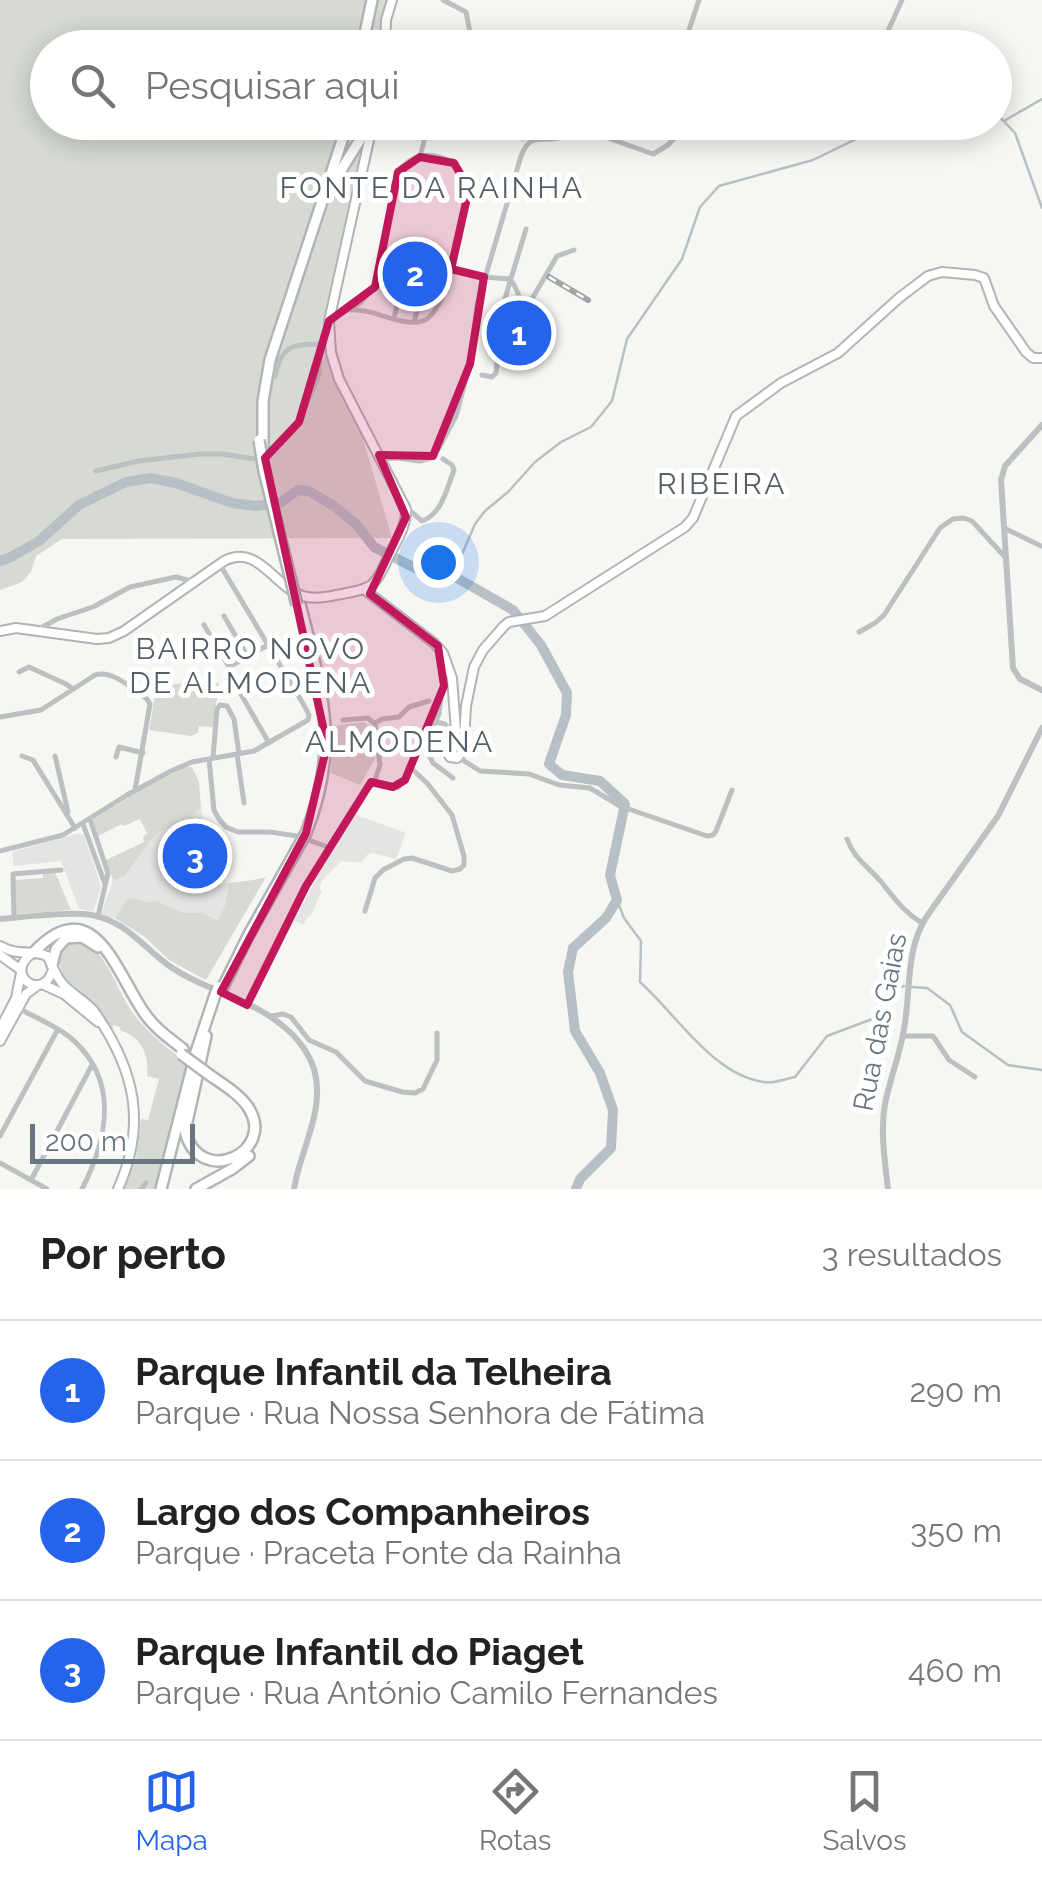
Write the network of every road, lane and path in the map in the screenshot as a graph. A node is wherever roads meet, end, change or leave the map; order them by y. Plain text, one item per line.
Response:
1 (374, 0) edge
2 (392, 0) edge
3 (466, 0) edge
4 (699, 0) edge
5 (902, 0) edge
6 (446, 1) edge
7 (462, 8) junction
8 (368, 30) edge
9 (386, 30) edge
10 (470, 30) edge
11 (690, 30) edge
12 (888, 30) edge
13 (340, 140) edge
14 (340, 140) edge
15 (361, 140) edge
16 (368, 140) edge
17 (425, 140) edge
18 (534, 140) edge
19 (612, 140) edge
20 (673, 140) edge
21 (420, 157) junction
22 (526, 229) dead end
23 (411, 243) dead end
24 (574, 250) dead end
25 (430, 260) dead end
26 (303, 262) junction
27 (451, 269) junction
28 (484, 277) junction
29 (510, 279) junction
30 (421, 296) dead end
31 (419, 304) dead end
32 (350, 310) junction
33 (524, 314) junction
34 (394, 318) junction
35 (329, 321) junction
36 (414, 322) junction
37 (536, 328) dead end
38 (325, 343) junction
39 (1041, 359) edge
40 (482, 375) dead end
41 (275, 376) dead end
42 (1042, 425) edge
43 (261, 440) junction
44 (381, 459) junction
45 (442, 459) dead end
46 (96, 470) dead end
47 (405, 506) junction
48 (1004, 528) junction
49 (1041, 546) edge
50 (1005, 558) junction
51 (219, 564) junction
52 (192, 582) junction
53 (365, 590) junction
54 (299, 605) junction
55 (224, 616) dead end
56 (204, 625) dead end
57 (0, 631) edge
58 (37, 631) junction
59 (858, 632) dead end
60 (268, 645) junction
61 (438, 646) junction
62 (248, 656) junction
63 (229, 667) junction
64 (19, 672) dead end
65 (73, 690) junction
66 (1042, 690) edge
67 (441, 694) junction
68 (428, 701) dead end
69 (0, 717) edge
70 (344, 720) dead end
71 (435, 722) junction
72 (374, 723) junction
73 (1042, 728) edge
74 (454, 738) junction
75 (269, 744) junction
76 (423, 744) junction
77 (143, 753) junction
78 (238, 754) junction
79 (22, 756) dead end
80 (55, 756) dead end
81 (116, 757) dead end
82 (458, 758) junction
83 (211, 759) junction
84 (194, 762) junction
85 (412, 768) junction
86 (210, 778) junction
87 (454, 778) dead end
88 (374, 783) junction
89 (135, 790) junction
90 (732, 790) dead end
91 (244, 802) dead end
92 (70, 818) junction
93 (90, 819) junction
94 (82, 824) junction
95 (75, 829) junction
96 (847, 839) dead end
97 (328, 847) junction
98 (0, 851) edge
99 (61, 870) dead end
100 (106, 887) junction
101 (365, 911) dead end
102 (98, 916) junction
103 (14, 918) junction
104 (0, 919) edge
105 (922, 923) junction
106 (0, 946) edge
107 (32, 954) junction
108 (0, 956) edge
109 (52, 967) junction
110 (21, 972) junction
111 (40, 985) junction
112 (218, 993) junction
113 (247, 1005) junction
114 (18, 1008) junction
115 (269, 1016) junction
116 (102, 1025) junction
117 (0, 1029) edge
118 (58, 1029) junction
119 (437, 1033) dead end
120 (206, 1036) junction
121 (903, 1036) junction
122 (0, 1041) edge
123 (182, 1052) junction
124 (92, 1065) junction
125 (212, 1073) junction
126 (974, 1076) dead end
127 (0, 1136) edge
128 (0, 1163) edge
129 (31, 1180) junction
130 (47, 1189) edge
131 (82, 1189) edge
132 (118, 1189) edge
133 (162, 1189) edge
134 (196, 1189) edge
135 (294, 1189) edge
136 (888, 1189) edge

1 - 8 highway
2 - 9 main road
3 - 7 street
4 - 11 street
5 - 12 street
6 - 7 street
7 - 10 street
13 - 26 highway
14 - 43 highway
15 - 26 highway
16 - 35 main road
17 - 21 street
18 - 28 street
19 - 20 street
21 - 27 street
21 - 32 street
22 - 29 street
23 - 34 street
24 - 33 street
25 - 30 street
26 - 43 highway
27 - 28 street
27 - 36 street
28 - 29 street
28 - 44 street
29 - 33 street
29 - 40 street
31 - 36 street
32 - 34 street
32 - 35 street
33 - 37 street
34 - 36 street
35 - 38 main road
38 - 41 street
38 - 44 main road
38 - 46 street
39 - 82 main road
42 - 48 street
43 - 54 highway, bridge
43 - 54 highway, bridge
44 - 47 main road
45 - 47 street
47 - 53 main road
48 - 49 street
48 - 50 street
50 - 59 street
50 - 66 street
51 - 52 main road
51 - 53 main road
51 - 60 street
52 - 58 street
52 - 58 main road
53 - 61 main road
54 - 112 highway
55 - 62 street
56 - 63 street
57 - 58 main road
60 - 62 street
60 - 75 street
61 - 67 street
61 - 74 main road
62 - 63 street
63 - 75 street
64 - 65 street
65 - 69 street
65 - 77 street
67 - 71 street
67 - 76 street
68 - 72 street
70 - 72 street
71 - 74 street
71 - 76 street
72 - 88 street
73 - 105 street
74 - 82 main road
75 - 78 street
76 - 85 street
76 - 87 street
77 - 81 street
77 - 89 street
78 - 83 street
78 - 83 street
78 - 91 street
79 - 92 street
80 - 92 street
82 - 90 street
83 - 84 street
83 - 86 street
84 - 86 street
84 - 89 street
85 - 88 street
85 - 101 street
86 - 97 street
88 - 97 street
89 - 93 street
92 - 95 street
93 - 94 street
93 - 100 street
94 - 95 street
94 - 100 street
95 - 98 street
96 - 105 street
97 - 113 street
99 - 103 street
100 - 102 street
102 - 103 street
102 - 113 street
103 - 104 street
105 - 121 street, Rua das Gaias
106 - 107 main road
107 - 109 main road
107 - 110 main road
107 - 123 highway
108 - 110 main road
109 - 111 main road
109 - 116 main road
109 - 123 highway
110 - 111 main road
110 - 117 main road
111 - 114 main road
111 - 116 main road
112 - 120 highway
112 - 133 highway
113 - 115 street
114 - 118 street
114 - 122 main road
115 - 119 street
115 - 135 street
116 - 132 main road
118 - 124 street
118 - 127 street
120 - 125 highway
120 - 133 highway
121 - 126 street
121 - 136 street, Rua das Gaias
123 - 125 highway, bridge
124 - 129 street
124 - 131 street
125 - 134 highway
128 - 129 street
129 - 130 street

